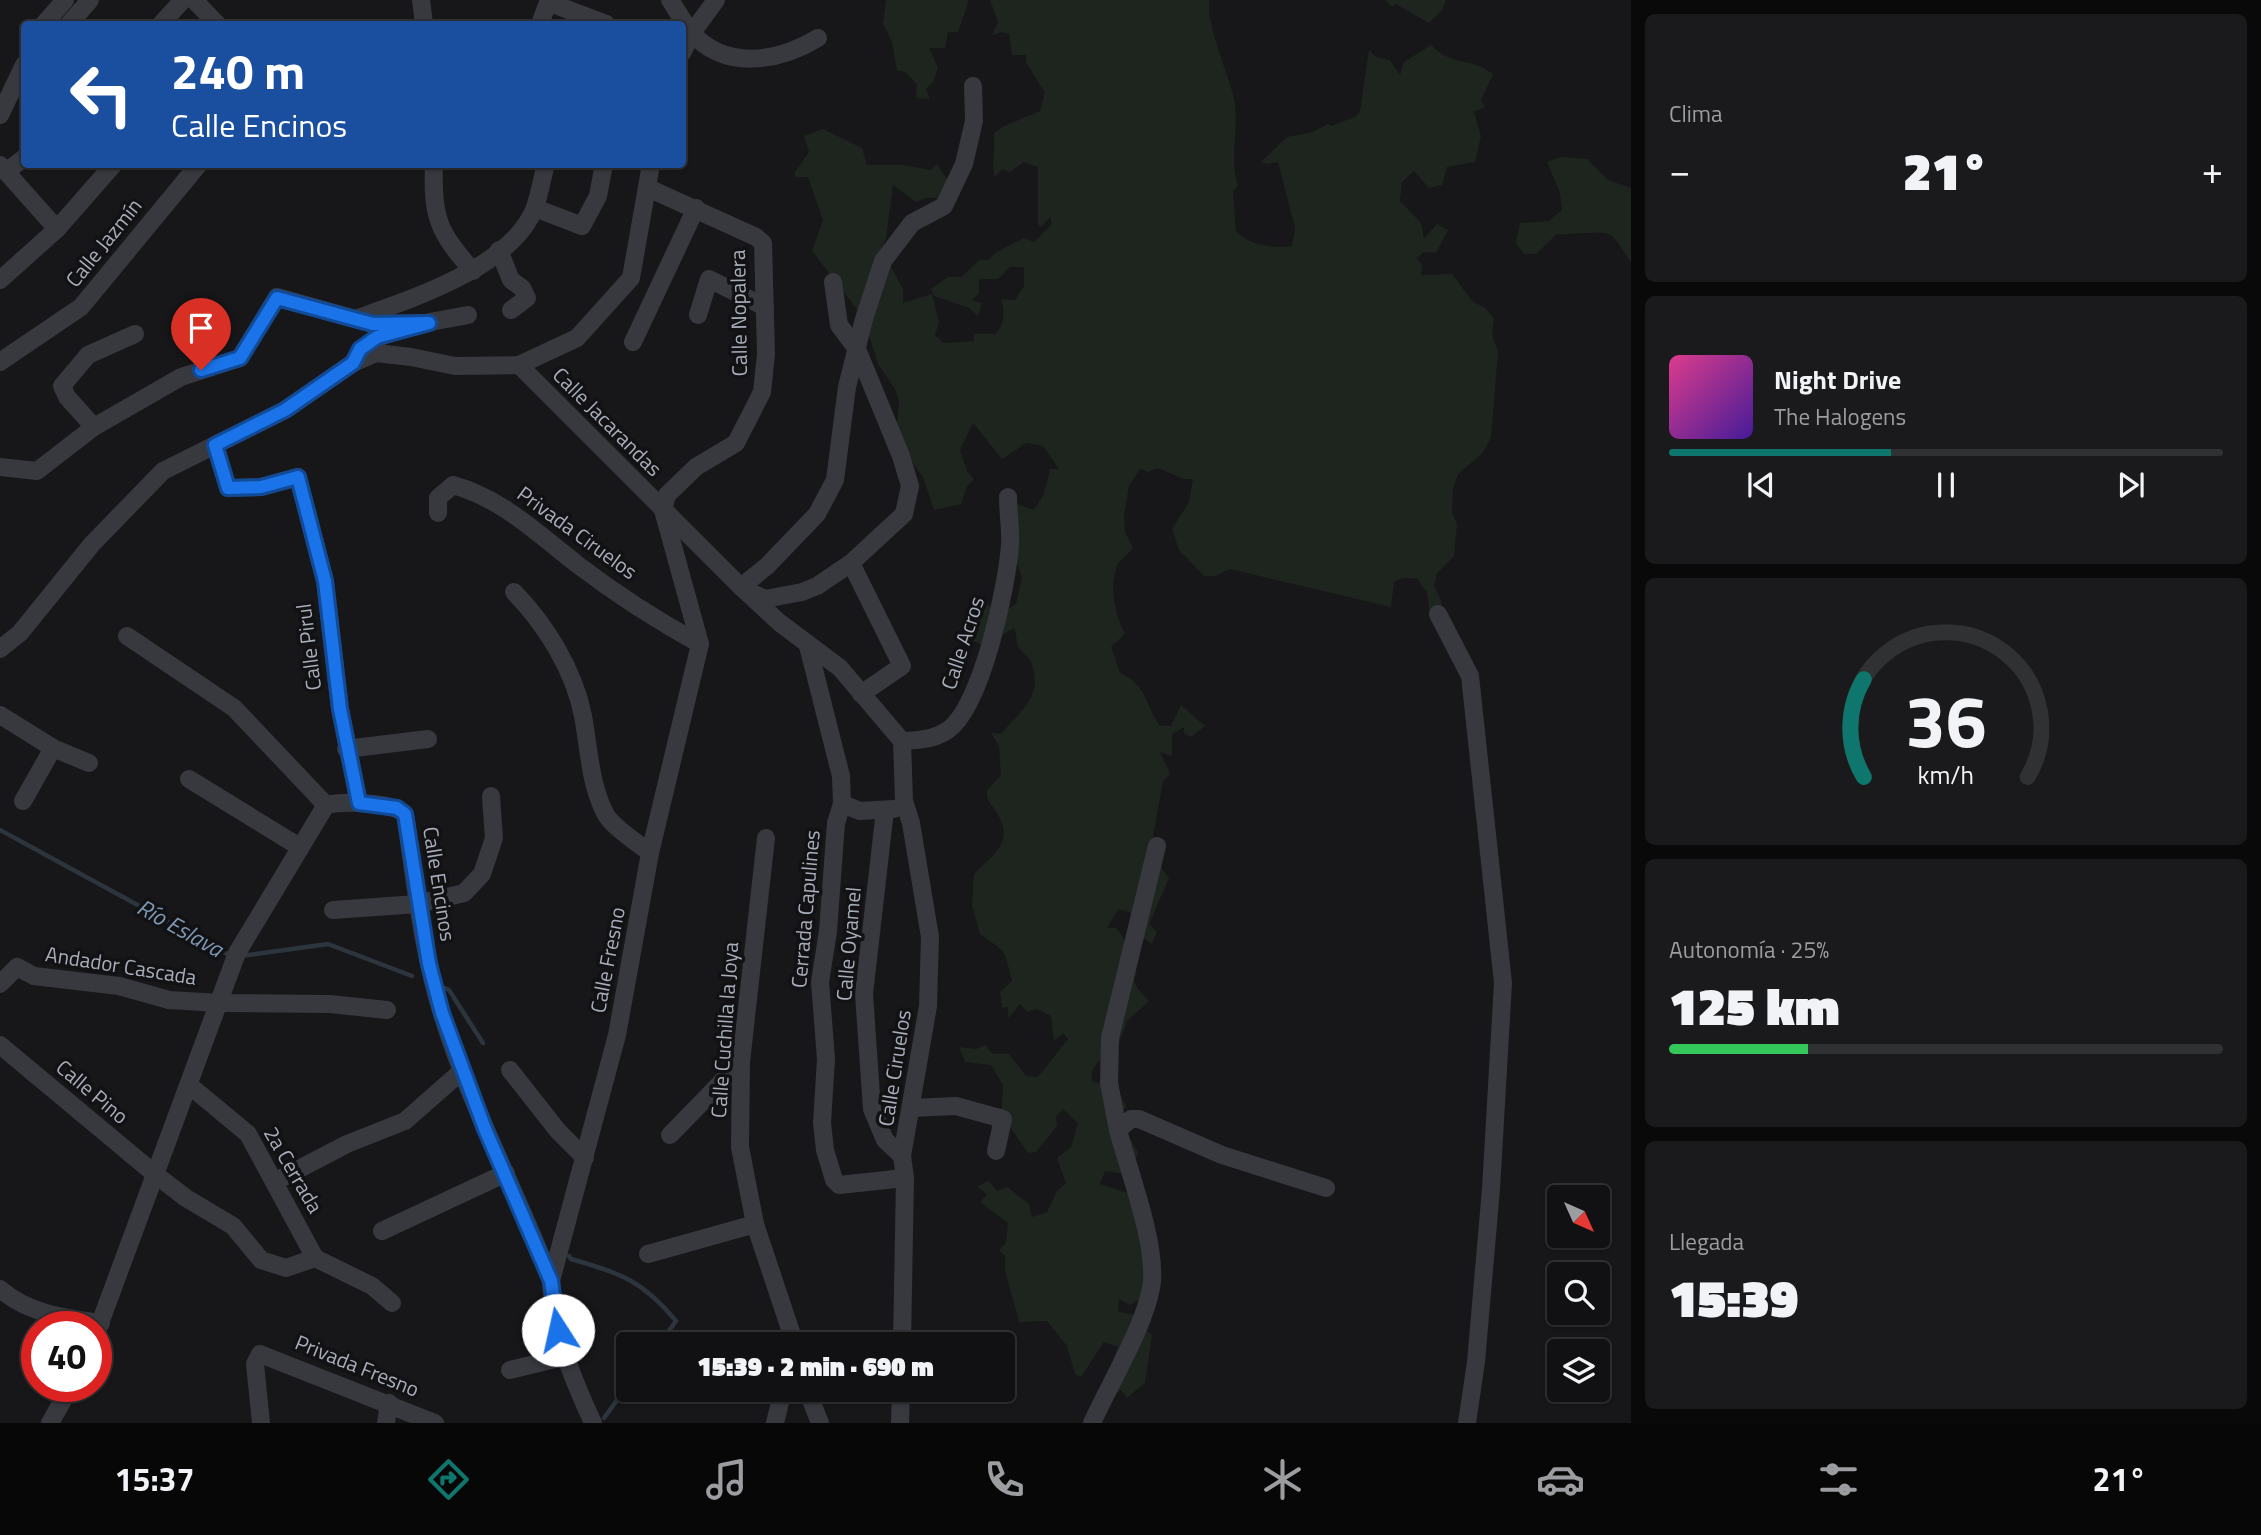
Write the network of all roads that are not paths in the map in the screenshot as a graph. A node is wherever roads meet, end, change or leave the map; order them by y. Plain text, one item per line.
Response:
1 (183, 0) edge
2 (194, 0) edge
3 (421, 0) edge
4 (670, 0) edge
5 (716, 0) edge
6 (73, 9) edge
7 (50, 21) edge
8 (164, 21) edge
9 (214, 21) edge
10 (424, 21) edge
11 (541, 21) edge
12 (598, 21) edge
13 (684, 21) edge
14 (686, 24) edge
15 (692, 33) junction
16 (818, 38) dead end
17 (686, 45) edge
18 (21, 71) edge
19 (974, 95) dead end
20 (0, 115) edge
21 (21, 160) edge
22 (110, 168) edge
23 (196, 168) edge
24 (434, 168) edge
25 (545, 168) edge
26 (603, 168) edge
27 (650, 168) edge
28 (3, 169) edge
29 (648, 188) junction
30 (535, 208) junction
31 (696, 208) junction
32 (57, 229) junction
33 (499, 250) junction
34 (473, 271) junction
35 (0, 280) edge
36 (833, 282) dead end
37 (623, 290) junction
38 (765, 307) junction
39 (511, 310) dead end
40 (648, 311) junction
41 (468, 315) dead end
42 (698, 315) dead end
43 (355, 318) junction
44 (429, 323) junction
45 (135, 334) dead end
46 (633, 342) dead end
47 (857, 349) junction
48 (0, 362) edge
49 (353, 363) junction
50 (519, 366) junction
51 (94, 426) junction
52 (215, 445) junction
53 (0, 467) edge
54 (1008, 497) dead end
55 (663, 510) junction
56 (438, 513) dead end
57 (852, 563) junction
58 (741, 587) junction
59 (514, 592) dead end
60 (1438, 614) dead end
61 (127, 636) dead end
62 (700, 644) junction
63 (808, 646) junction
64 (0, 649) edge
65 (861, 694) junction
66 (0, 715) edge
67 (428, 738) dead end
68 (902, 741) junction
69 (53, 748) junction
70 (346, 749) junction
71 (89, 763) dead end
72 (189, 779) dead end
73 (491, 796) dead end
74 (905, 801) junction
75 (23, 802) dead end
76 (359, 803) junction
77 (842, 804) junction
78 (326, 805) junction
79 (885, 810) junction
80 (766, 838) dead end
81 (298, 846) junction
82 (1157, 846) dead end
83 (650, 853) junction
84 (418, 904) junction
85 (333, 910) dead end
86 (0, 984) edge
87 (219, 1003) junction
88 (387, 1010) dead end
89 (0, 1045) edge
90 (741, 1062) junction
91 (463, 1070) junction
92 (509, 1070) dead end
93 (189, 1085) junction
94 (911, 1108) junction
95 (1118, 1130) junction
96 (670, 1135) dead end
97 (996, 1150) dead end
98 (902, 1156) junction
99 (585, 1158) junction
100 (506, 1173) junction
101 (156, 1175) junction
102 (905, 1178) junction
103 (275, 1181) junction
104 (1326, 1188) dead end
105 (755, 1224) junction
106 (382, 1231) dead end
107 (648, 1254) dead end
108 (315, 1258) junction
109 (551, 1281) junction
110 (0, 1289) edge
111 (392, 1303) dead end
112 (39, 1311) edge
113 (105, 1311) edge
114 (790, 1332) edge
115 (902, 1332) edge
116 (564, 1357) junction
117 (510, 1370) dead end
118 (62, 1402) edge
119 (780, 1402) edge
120 (812, 1402) edge
121 (901, 1402) edge
122 (389, 1403) junction
123 (50, 1423) edge
124 (261, 1423) edge
125 (386, 1423) edge
126 (435, 1423) edge
127 (593, 1423) edge
128 (775, 1423) edge
129 (820, 1423) edge
130 (900, 1423) edge
131 (1091, 1423) edge
132 (1467, 1423) edge

1 - 8 street
2 - 9 street
3 - 10 street
4 - 13 street
5 - 15 street
6 - 7 street
11 - 12 street
14 - 15 street
15 - 16 street
15 - 17 street
18 - 20 street
19 - 47 street
21 - 28 street
22 - 32 street
23 - 48 street, Calle Jazmín
24 - 34 street
25 - 30 street
26 - 30 street
27 - 29 street
28 - 32 street
29 - 31 street, Calle Nopalera
29 - 37 street
30 - 33 street
31 - 38 street, Calle Nopalera
31 - 40 street
32 - 35 street
33 - 34 street
33 - 39 street
34 - 43 street
36 - 47 street
37 - 40 street
37 - 50 street
38 - 42 street
38 - 55 street, Calle Nopalera
40 - 46 street
41 - 44 street
43 - 44 street
43 - 51 street
44 - 49 street
45 - 51 street
47 - 57 street
47 - 58 street
49 - 50 street
49 - 52 street
50 - 55 street, Calle Jacarandas
51 - 53 street
52 - 64 street
52 - 70 street, Calle Pirul
54 - 68 street, Calle Acros
55 - 58 street, Calle Jacarandas
55 - 62 street, Calle Jacarandas
56 - 62 street, Privada Ciruelos
57 - 58 street
57 - 65 street
58 - 63 street, Calle Jacarandas
59 - 83 street
60 - 132 street
61 - 78 street
62 - 83 street, Calle Fresno
63 - 65 street, Calle Jacarandas
63 - 77 street, Cerrada Capulines
65 - 68 street, Calle Jacarandas
66 - 69 street
67 - 70 street
68 - 74 street
69 - 71 street
69 - 75 street
70 - 76 street, Calle Pirul
72 - 81 street
73 - 84 street
74 - 79 street
74 - 94 street, Calle Ciruelos
76 - 78 street, Calle Encinos
76 - 84 street, Calle Encinos
77 - 79 street
77 - 102 street, Cerrada Capulines
78 - 81 street
79 - 98 street, Calle Oyamel
80 - 90 street, Calle Cuchilla la Joya
81 - 87 street
82 - 95 street
83 - 99 street, Calle Fresno
84 - 85 street
84 - 91 street, Calle Encinos
86 - 87 street, Andador Cascada
87 - 88 street, Andador Cascada
87 - 93 street
89 - 101 street, Calle Pino
90 - 96 street
90 - 105 street, Calle Cuchilla la Joya
91 - 100 street, Calle Encinos
91 - 103 street
92 - 99 street
93 - 101 street
93 - 103 street, 2a Cerrada
94 - 97 street
94 - 98 street, Calle Ciruelos
95 - 104 street
95 - 131 street
98 - 102 street, Calle Ciruelos
99 - 109 street, Calle Fresno
100 - 106 street
100 - 109 street, Calle Encinos
101 - 108 street, Calle Pino
101 - 113 street
102 - 115 street, Calle Ciruelos
103 - 108 street, 2a Cerrada
105 - 107 street
105 - 114 street, Calle Cuchilla la Joya
108 - 111 street
109 - 116 street, Calle Encinos
110 - 112 street
116 - 117 street
116 - 127 street, Calle Encinos
118 - 123 street
119 - 128 street
120 - 129 street
121 - 130 street
122 - 124 street, Privada Fresno
122 - 125 street
122 - 126 street, Privada Fresno

